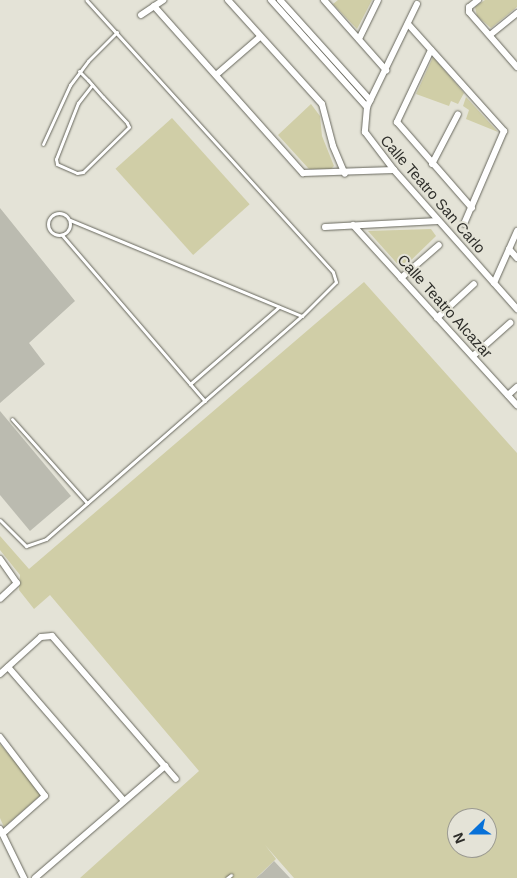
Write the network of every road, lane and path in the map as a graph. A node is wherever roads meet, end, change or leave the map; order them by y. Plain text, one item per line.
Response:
1 (86, 0) edge
2 (163, 0) edge
3 (228, 0) edge
4 (271, 0) edge
5 (280, 0) edge
6 (324, 0) edge
7 (378, 0) edge
8 (478, 0) edge
9 (417, 4) dead end
10 (154, 6) junction
11 (517, 13) edge
12 (141, 16) dead end
13 (408, 24) junction
14 (117, 32) junction
15 (490, 35) junction
16 (260, 37) junction
17 (359, 39) junction
18 (431, 50) junction
19 (517, 67) edge
20 (386, 70) junction
21 (79, 71) junction
22 (216, 75) junction
23 (92, 85) junction
24 (368, 104) junction
25 (458, 114) dead end
26 (43, 144) dead end
27 (432, 164) junction
28 (394, 170) junction
29 (345, 174) junction
30 (472, 208) junction
31 (70, 220) junction
32 (438, 221) junction
33 (464, 224) dead end
34 (354, 225) junction
35 (325, 227) dead end
36 (517, 231) edge
37 (62, 235) junction
38 (439, 245) dead end
39 (509, 249) junction
40 (517, 258) edge
41 (401, 278) junction
42 (494, 283) junction
43 (474, 284) dead end
44 (278, 307) junction
45 (517, 309) edge
46 (302, 316) junction
47 (437, 318) junction
48 (510, 323) dead end
49 (473, 356) junction
50 (190, 384) junction
51 (517, 387) edge
52 (508, 395) junction
53 (205, 401) junction
54 (517, 404) edge
55 (12, 419) dead end
56 (87, 503) junction
57 (0, 520) edge
58 (0, 559) edge
59 (0, 599) edge
60 (8, 667) junction
61 (0, 674) edge
62 (0, 736) edge
63 (165, 766) junction
64 (176, 779) dead end
65 (124, 801) junction
66 (1, 831) edge
67 (231, 875) dead end
68 (24, 878) edge
69 (35, 878) edge
70 (227, 878) edge

1 - 14 lane
2 - 10 street
3 - 16 street
4 - 24 street
5 - 24 street
6 - 17 street
7 - 17 street
8 - 15 street
9 - 13 street, Calle Teatro San Carlo
10 - 12 street
10 - 22 street
11 - 15 street
13 - 18 street
13 - 20 street, Calle Teatro San Carlo
14 - 21 lane
14 - 46 lane
15 - 19 street
16 - 22 street
16 - 29 street
17 - 20 street
18 - 27 street
18 - 30 street
20 - 24 street, Calle Teatro San Carlo
21 - 23 lane
21 - 26 lane
22 - 29 street
23 - 23 lane
24 - 28 street, Calle Teatro San Carlo
25 - 27 street
27 - 30 street
28 - 29 street
28 - 32 street, Calle Teatro San Carlo
30 - 33 street
31 - 37 lane
31 - 37 lane
31 - 44 lane
32 - 34 street
32 - 42 street, Calle Teatro San Carlo
34 - 35 street
34 - 41 street, Calle Teatro Alcazar
36 - 39 street
37 - 50 lane
38 - 41 street
39 - 40 street
39 - 42 street
41 - 47 street, Calle Teatro Alcazar
42 - 45 street, Calle Teatro San Carlo
43 - 47 street
44 - 46 lane
44 - 50 lane
46 - 53 lane
47 - 49 street, Calle Teatro Alcazar
48 - 49 street
49 - 52 street, Calle Teatro Alcazar
50 - 53 lane
51 - 52 street
52 - 54 street, Calle Teatro Alcazar
53 - 56 lane
55 - 56 lane
56 - 57 lane
58 - 59 street
60 - 61 street
60 - 63 street
60 - 65 street
62 - 66 street
63 - 64 street
63 - 65 street
65 - 69 street
66 - 68 street
67 - 70 lane

